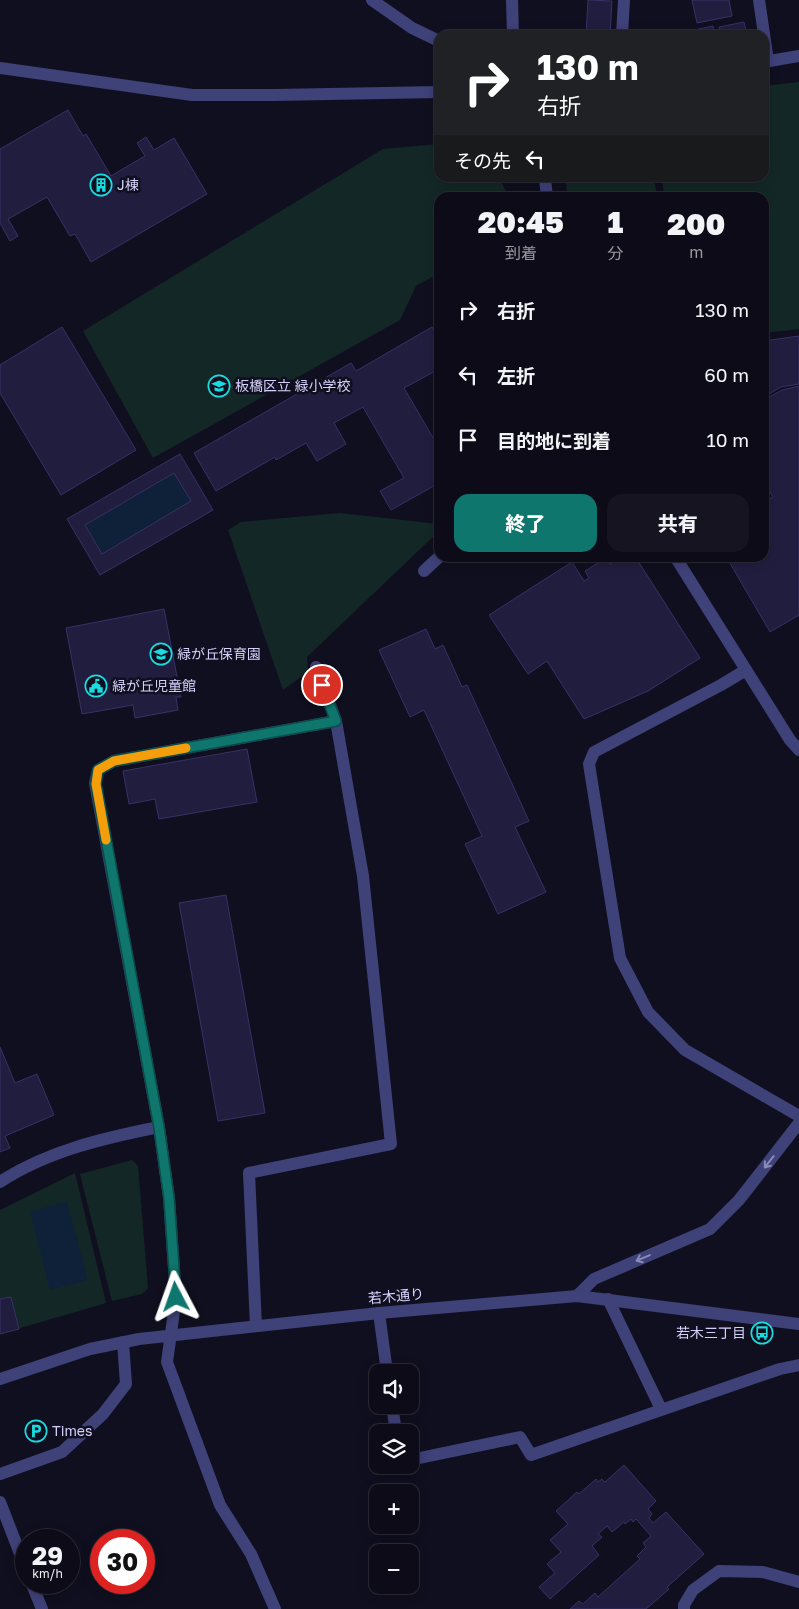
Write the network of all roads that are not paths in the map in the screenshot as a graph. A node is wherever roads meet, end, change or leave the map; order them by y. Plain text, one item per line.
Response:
1 (372, 0) edge
2 (512, 0) edge
3 (624, 0) edge
4 (759, 0) edge
5 (513, 30) edge
6 (622, 30) edge
7 (762, 30) edge
8 (434, 39) edge
9 (799, 56) edge
10 (769, 61) edge
11 (0, 68) edge
12 (434, 92) edge
13 (434, 562) edge
14 (678, 562) edge
15 (424, 571) dead end
16 (316, 667) dead end
17 (746, 670) junction
18 (336, 721) junction
19 (799, 750) edge
20 (799, 1116) edge
21 (799, 1123) edge
22 (159, 1127) junction
23 (0, 1182) edge
24 (577, 1296) junction
25 (608, 1299) junction
26 (379, 1313) junction
27 (799, 1324) edge
28 (256, 1326) junction
29 (170, 1335) junction
30 (123, 1342) junction
31 (387, 1364) edge
32 (799, 1365) edge
33 (0, 1379) edge
34 (661, 1409) junction
35 (419, 1458) edge
36 (0, 1474) edge
37 (0, 1502) edge
38 (15, 1541) edge
39 (799, 1582) edge
40 (36, 1594) edge
41 (42, 1609) edge
42 (276, 1609) edge
43 (684, 1609) edge

1 - 8 street
2 - 5 street
3 - 6 street
4 - 7 street
9 - 10 street
11 - 12 street
13 - 15 street
14 - 17 street
16 - 18 street
17 - 19 street
17 - 20 street
18 - 22 street
18 - 28 street
21 -> 24 street
22 - 23 street
22 - 29 street
24 - 25 street, 若木通り
24 - 26 street, 若木通り
25 - 27 street, 若木通り
25 - 34 street
26 - 28 street, 若木通り
26 - 31 street
28 - 29 street, 若木通り
29 - 30 street, 若木通り
29 - 42 street
30 - 33 street, 若木通り
30 - 36 street
32 - 34 street
34 - 35 street
37 - 38 street
39 - 43 street
40 - 41 street

